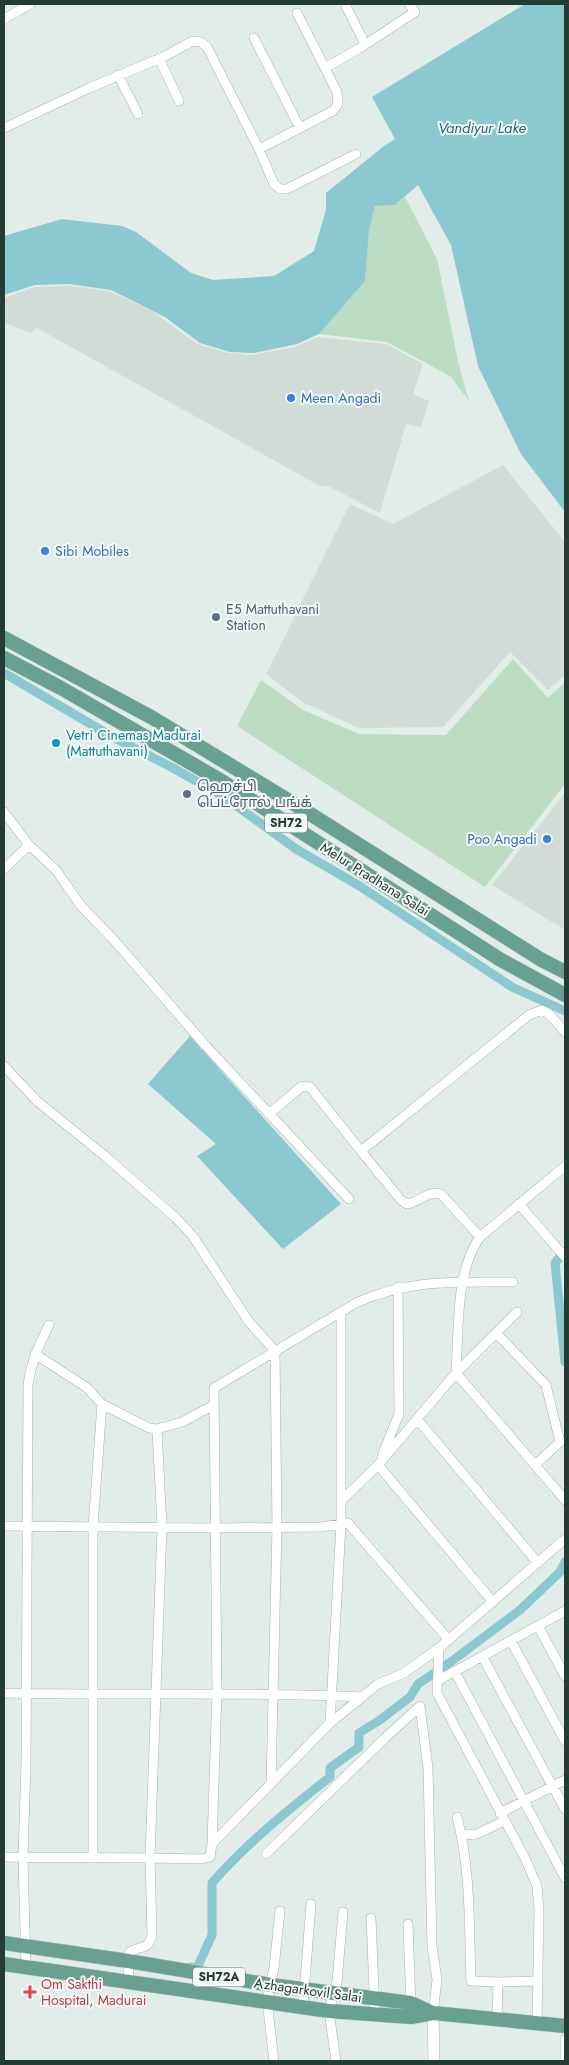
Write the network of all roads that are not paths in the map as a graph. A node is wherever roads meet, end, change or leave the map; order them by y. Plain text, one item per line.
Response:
1 (30, 4) edge
2 (346, 4) edge
3 (409, 4) edge
4 (297, 13) dead end
5 (4, 19) edge
6 (254, 38) dead end
7 (365, 44) junction
8 (159, 58) junction
9 (325, 68) junction
10 (118, 75) junction
11 (178, 101) dead end
12 (138, 114) dead end
13 (4, 128) edge
14 (300, 128) junction
15 (259, 149) junction
16 (356, 154) dead end
17 (4, 638) edge
18 (4, 658) edge
19 (4, 812) edge
20 (28, 844) junction
21 (4, 869) edge
22 (565, 972) edge
23 (565, 995) edge
24 (565, 1032) edge
25 (4, 1067) edge
26 (269, 1114) junction
27 (362, 1151) junction
28 (565, 1166) edge
29 (349, 1199) dead end
30 (519, 1204) junction
31 (480, 1237) junction
32 (565, 1257) edge
33 (462, 1282) junction
34 (513, 1282) dead end
35 (398, 1287) junction
36 (341, 1312) junction
37 (517, 1312) dead end
38 (49, 1324) dead end
39 (496, 1334) junction
40 (275, 1351) junction
41 (35, 1354) junction
42 (456, 1373) junction
43 (102, 1404) junction
44 (214, 1405) junction
45 (417, 1419) junction
46 (158, 1429) junction
47 (535, 1464) junction
48 (378, 1465) junction
49 (565, 1500) edge
50 (341, 1501) junction
51 (341, 1524) junction
52 (4, 1526) edge
53 (28, 1527) junction
54 (93, 1527) junction
55 (162, 1527) junction
56 (277, 1527) junction
57 (215, 1528) junction
58 (565, 1539) edge
59 (538, 1563) junction
60 (494, 1602) junction
61 (565, 1612) edge
62 (538, 1626) junction
63 (449, 1640) junction
64 (511, 1641) junction
65 (439, 1648) junction
66 (482, 1656) junction
67 (455, 1672) junction
68 (437, 1674) junction
69 (565, 1676) edge
70 (4, 1692) edge
71 (217, 1692) junction
72 (26, 1693) junction
73 (94, 1693) junction
74 (273, 1693) junction
75 (157, 1695) junction
76 (332, 1695) junction
77 (362, 1697) junction
78 (330, 1723) junction
79 (565, 1741) edge
80 (565, 1780) edge
81 (271, 1784) junction
82 (553, 1786) junction
83 (524, 1802) junction
84 (565, 1809) edge
85 (457, 1817) dead end
86 (502, 1817) junction
87 (462, 1835) junction
88 (212, 1844) junction
89 (266, 1854) dead end
90 (150, 1856) junction
91 (4, 1857) edge
92 (23, 1857) junction
93 (93, 1858) junction
94 (565, 1878) edge
95 (311, 1904) dead end
96 (280, 1912) dead end
97 (343, 1912) dead end
98 (371, 1918) dead end
99 (408, 1924) dead end
100 (4, 1943) edge
101 (25, 1943) junction
102 (128, 1958) junction
103 (4, 1964) edge
104 (26, 1966) junction
105 (4, 1968) edge
106 (220, 1977) junction
107 (129, 1981) junction
108 (536, 1981) junction
109 (498, 1982) junction
110 (270, 1985) junction
111 (304, 1989) junction
112 (216, 1994) junction
113 (334, 1994) junction
114 (374, 1999) junction
115 (267, 2001) junction
116 (303, 2006) junction
117 (329, 2010) junction
118 (411, 2010) junction
119 (375, 2014) junction
120 (433, 2014) junction
121 (497, 2020) junction
122 (537, 2023) junction
123 (565, 2026) edge
124 (565, 2040) edge
125 (274, 2061) edge
126 (336, 2061) edge
127 (434, 2061) edge
128 (565, 2061) edge

1 - 5 street
2 - 7 street
3 - 7 street
4 - 9 street
6 - 14 street
7 - 9 street
8 - 10 street
8 - 11 street
8 - 15 street
9 - 14 street
10 - 12 street
10 - 13 street
14 - 15 street
15 - 16 street
17 - 22 main road, Melur Pradhana Salai / SH72
18 - 23 main road, Melur Pradhana Salai / SH72
19 - 20 street
20 - 21 street
20 - 26 street
24 - 27 street
25 - 40 street
26 - 27 street
26 - 29 street
27 - 31 street
28 - 30 street
30 - 31 street
30 - 32 street
31 - 33 street
33 - 34 street
33 - 35 street
33 - 42 street
35 - 36 street
35 - 48 street
36 - 40 street
36 - 50 street
37 - 39 street
38 - 41 street
39 - 42 street
39 - 47 street
40 - 44 street
40 - 56 street
41 - 43 street
41 - 53 street
42 - 45 street
42 - 47 street
43 - 46 street
43 - 54 street
44 - 46 street
44 - 57 street
45 - 48 street
45 - 59 street
46 - 55 street
47 - 49 street
48 - 50 street
48 - 60 street
50 - 51 street
51 - 56 street
51 - 63 street
51 - 76 street
52 - 53 street
53 - 54 street
53 - 72 street
54 - 55 street
54 - 73 street
55 - 57 street
55 - 75 street
56 - 57 street
56 - 74 street
57 - 71 street
58 - 59 street
59 - 60 street
60 - 63 street
61 - 62 street
62 - 64 street
62 - 69 street
63 - 65 street
64 - 66 street
64 - 79 street
65 - 68 street
65 - 77 street
66 - 67 street
66 - 82 street
67 - 68 street
67 - 83 street
68 - 86 street
70 - 72 street
71 - 74 street
71 - 75 street
71 - 88 street
72 - 73 street
72 - 92 street
73 - 75 street
73 - 93 street
74 - 76 street
74 - 81 street
75 - 90 street
76 - 77 street
76 - 78 street
77 - 78 street
78 - 81 street
80 - 82 street
81 - 88 street
82 - 83 street
82 - 84 street
83 - 86 street
83 - 94 street
85 - 87 street
86 - 87 street
86 - 108 street
87 - 109 street
88 - 90 street
89 - 120 street
90 - 93 street
90 - 102 street
91 - 92 street
92 - 93 street
92 - 101 street
95 - 111 street
96 - 110 street
97 - 113 street
98 - 114 street
99 - 118 street
100 - 101 main road, Azhagarkovil Salai / SH72A
101 - 102 main road, Azhagarkovil Salai / SH72A
101 - 104 street
102 - 106 main road, Azhagarkovil Salai / SH72A
102 - 107 street
103 - 104 main road, Azhagarkovil Salai / SH72A
103 - 105 street
104 - 107 main road, Azhagarkovil Salai / SH72A
106 - 110 main road, Azhagarkovil Salai / SH72A
106 - 112 main road
107 - 112 main road, Azhagarkovil Salai / SH72A
108 - 109 street
108 - 122 street
109 - 121 street
110 - 111 main road, Azhagarkovil Salai / SH72A
110 - 115 street
111 - 113 main road, Azhagarkovil Salai / SH72A
111 - 116 street
112 - 115 main road, Azhagarkovil Salai / SH72A
113 - 114 main road, Azhagarkovil Salai / SH72A
113 - 117 street
114 - 118 main road, Azhagarkovil Salai / SH72A
114 - 119 street
115 - 116 main road, Azhagarkovil Salai / SH72A
115 - 125 street
116 - 117 main road, Azhagarkovil Salai / SH72A
117 - 119 main road, Azhagarkovil Salai / SH72A
117 - 126 street
118 - 119 main road, Azhagarkovil Salai / SH72A
118 - 120 main road, Azhagarkovil Salai / SH72A
120 - 121 main road, Azhagarkovil Salai / SH72A
120 - 127 street
121 - 122 main road, Azhagarkovil Salai / SH72A
122 - 123 main road, Azhagarkovil Salai / SH72A
124 - 128 street

